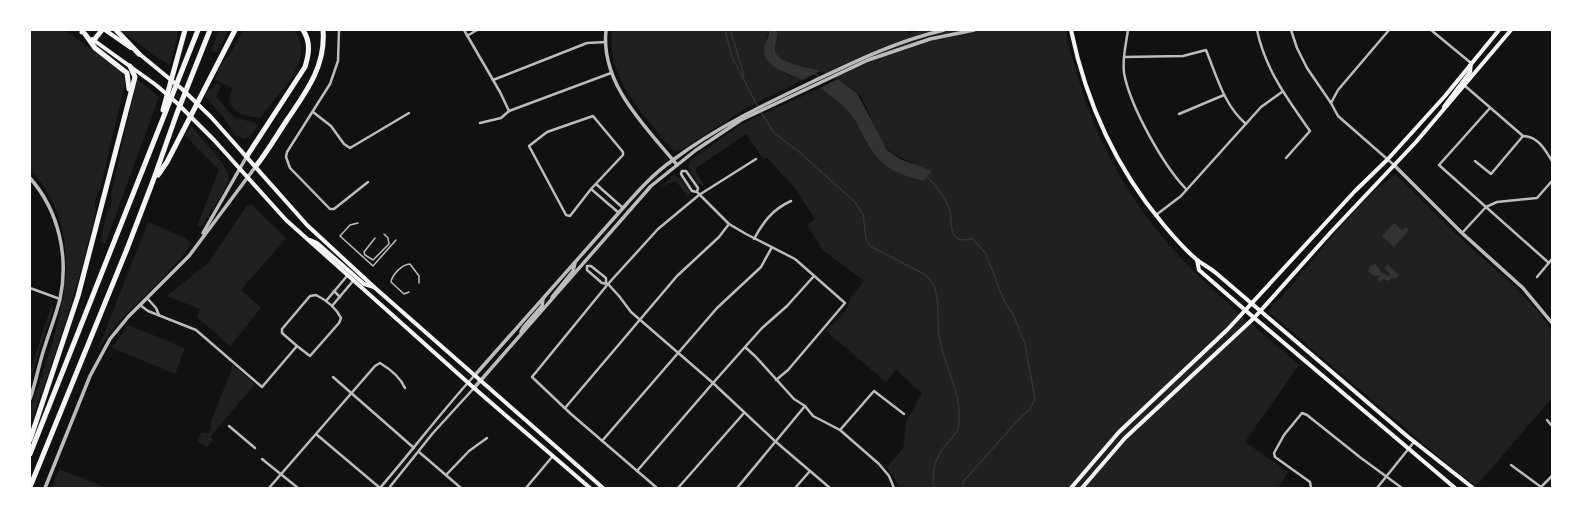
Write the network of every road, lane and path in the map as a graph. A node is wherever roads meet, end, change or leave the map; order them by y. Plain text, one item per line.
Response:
1 (102, 30) edge
2 (105, 30) edge
3 (116, 30) edge
4 (185, 30) edge
5 (198, 30) edge
6 (210, 30) edge
7 (235, 30) edge
8 (303, 30) edge
9 (323, 30) edge
10 (339, 30) edge
11 (464, 30) edge
12 (477, 30) edge
13 (606, 30) edge
14 (944, 30) edge
15 (974, 30) edge
16 (1072, 30) edge
17 (1128, 30) edge
18 (1257, 30) edge
19 (1291, 30) edge
20 (1389, 30) edge
21 (1431, 30) edge
22 (1499, 30) edge
23 (1510, 30) edge
24 (82, 31) edge
25 (467, 36) junction
26 (94, 40) junction
27 (606, 42) junction
28 (140, 54) junction
29 (1124, 57) junction
30 (1471, 63) junction
31 (130, 66) junction
32 (843, 69) junction
33 (611, 73) junction
34 (493, 80) junction
35 (1464, 85) junction
36 (1282, 92) junction
37 (129, 95) junction
38 (1224, 95) junction
39 (1331, 103) junction
40 (1490, 108) junction
41 (509, 111) junction
42 (1442, 111) junction
43 (313, 112) junction
44 (409, 113) dead end
45 (1179, 114) dead end
46 (740, 119) junction
47 (480, 123) dead end
48 (1246, 124) junction
49 (157, 134) junction
50 (1523, 136) junction
51 (247, 156) junction
52 (1286, 158) dead end
53 (756, 159) dead end
54 (1388, 159) junction
55 (672, 160) junction
56 (1476, 161) dead end
57 (1552, 161) edge
58 (677, 165) junction
59 (1394, 165) junction
60 (256, 166) junction
61 (239, 168) junction
62 (682, 171) junction
63 (247, 177) junction
64 (30, 178) edge
65 (154, 181) junction
66 (1552, 181) edge
67 (368, 182) dead end
68 (596, 184) junction
69 (591, 189) junction
70 (1186, 189) junction
71 (698, 193) junction
72 (791, 201) dead end
73 (1486, 207) junction
74 (623, 208) junction
75 (619, 213) junction
76 (1156, 216) junction
77 (358, 224) dead end
78 (730, 224) junction
79 (1462, 233) junction
80 (384, 234) dead end
81 (375, 238) dead end
82 (200, 239) junction
83 (306, 239) junction
84 (754, 239) junction
85 (396, 240) dead end
86 (772, 247) junction
87 (1196, 260) junction
88 (1552, 260) edge
89 (575, 262) junction
90 (583, 263) junction
91 (1549, 263) junction
92 (587, 266) junction
93 (346, 276) junction
94 (814, 276) junction
95 (1537, 276) dead end
96 (353, 282) junction
97 (419, 283) dead end
98 (607, 284) junction
99 (374, 287) junction
100 (30, 288) edge
101 (334, 291) junction
102 (409, 292) dead end
103 (340, 297) junction
104 (147, 298) junction
105 (60, 299) junction
106 (543, 299) junction
107 (551, 300) junction
108 (326, 301) junction
109 (1252, 303) junction
110 (140, 305) junction
111 (332, 306) junction
112 (1245, 310) junction
113 (1260, 310) junction
114 (159, 315) junction
115 (1254, 318) junction
116 (639, 319) junction
117 (1552, 322) edge
118 (520, 335) junction
119 (297, 346) junction
120 (745, 347) junction
121 (678, 352) junction
122 (475, 375) junction
123 (333, 376) dead end
124 (776, 380) junction
125 (481, 381) junction
126 (468, 383) junction
127 (713, 383) junction
128 (404, 388) dead end
129 (474, 388) junction
130 (351, 394) junction
131 (30, 399) edge
132 (805, 406) junction
133 (565, 408) junction
134 (744, 413) junction
135 (904, 414) dead end
136 (1547, 420) dead end
137 (229, 426) dead end
138 (1552, 426) edge
139 (840, 430) junction
140 (316, 434) junction
141 (487, 438) dead end
142 (30, 440) edge
143 (602, 441) junction
144 (776, 442) junction
145 (1414, 442) junction
146 (255, 448) dead end
147 (414, 448) junction
148 (1408, 449) junction
149 (419, 452) junction
150 (30, 454) edge
151 (552, 457) junction
152 (262, 459) dead end
153 (1511, 465) dead end
154 (810, 470) junction
155 (638, 471) junction
156 (281, 474) junction
157 (446, 475) junction
158 (1386, 475) junction
159 (1552, 476) edge
160 (30, 487) edge
161 (45, 488) edge
162 (269, 488) edge
163 (298, 488) edge
164 (380, 488) edge
165 (389, 488) edge
166 (461, 488) edge
167 (526, 488) edge
168 (590, 488) edge
169 (603, 488) edge
170 (657, 488) edge
171 (678, 488) edge
172 (737, 488) edge
173 (795, 488) edge
174 (830, 488) edge
175 (894, 488) edge
176 (1071, 488) edge
177 (1082, 488) edge
178 (1311, 488) edge
179 (1377, 488) edge
180 (1402, 488) edge
181 (1455, 488) edge
182 (1473, 488) edge

1 - 26 highway
2 - 28 main road
3 - 28 highway
4 - 49 highway
5 - 49 highway
6 - 65 highway
7 - 65 highway
8 - 51 highway
9 - 60 highway
10 - 43 street
11 - 25 street
12 - 25 street
13 - 27 street
14 - 32 street
15 - 32 street
16 - 76 main road
17 - 29 street
18 - 36 street
19 - 39 street
20 - 39 street
21 - 30 street
22 - 30 main road
23 - 35 main road
24 - 26 main road
24 - 37 highway
25 - 34 street
26 - 31 main road
27 - 33 street
27 - 34 street
28 - 51 main road
29 - 38 street
29 - 70 street
30 - 42 main road
30 - 54 main road
31 - 37 highway
31 - 61 main road
32 - 46 street
33 - 41 street
33 - 55 street
34 - 41 street
35 - 40 street
35 - 42 main road
36 - 48 street
36 - 52 street
37 - 142 highway
38 - 45 street
38 - 48 street
39 - 54 street
40 - 50 street
40 - 73 street
41 - 47 street
42 - 59 main road
43 - 44 street
43 - 67 street
46 - 55 street
46 - 58 street
48 - 70 street
49 - 150 highway
50 - 56 street
50 - 57 street
51 - 60 main road
51 - 61 street
53 - 71 street
54 - 59 street
54 - 109 main road
55 - 58 street
55 - 74 street
58 - 62 street
58 - 90 street
59 - 79 street
59 - 113 main road
60 - 63 street
60 - 99 main road
61 - 63 main road
61 - 82 street
62 - 71 street
62 - 71 street
63 - 82 street
63 - 83 main road
64 - 105 street
65 - 160 highway
66 - 73 street
68 - 69 street
68 - 69 street
68 - 74 street
69 - 75 street
70 - 76 street
71 - 78 street
71 - 98 street
72 - 84 street
73 - 79 street
73 - 91 street
74 - 75 street
75 - 89 street
76 - 87 main road
77 - 85 lane
78 - 84 street
78 - 116 street
79 - 117 street
80 - 81 lane
82 - 104 street
83 - 93 main road
83 - 99 main road
84 - 86 street
86 - 94 street
86 - 121 street
87 - 109 main road
87 - 112 main road
88 - 91 street
89 - 106 street
89 - 107 street
90 - 92 street
90 - 107 street
91 - 95 street
92 - 98 street
92 - 98 street
93 - 96 main road
93 - 101 street
94 - 120 street
94 - 124 street
96 - 103 street
96 - 126 main road
97 - 102 lane
98 - 116 street
98 - 133 street
99 - 122 main road
100 - 105 street
101 - 103 street
101 - 108 street
103 - 111 street
104 - 110 street
104 - 114 street
105 - 131 street
106 - 118 street
106 - 122 street
107 - 118 street
108 - 111 street
108 - 119 street
109 - 112 main road
109 - 113 main road
110 - 114 street
110 - 161 street
111 - 119 street
112 - 115 main road
112 - 176 main road
113 - 115 main road
113 - 145 main road
114 - 119 street
115 - 148 main road
115 - 177 main road
116 - 121 street
116 - 133 street
118 - 125 street
120 - 124 street
120 - 127 street
121 - 127 street
121 - 143 street
122 - 125 main road
122 - 126 street
123 - 130 street
124 - 132 street
125 - 129 street
125 - 169 main road
126 - 129 main road
126 - 147 street
127 - 134 street
127 - 155 street
128 - 130 street
129 - 149 street
129 - 151 main road
130 - 140 street
130 - 147 street
132 - 139 street
132 - 144 street
133 - 143 street
134 - 144 street
134 - 171 street
135 - 139 street
136 - 138 street
137 - 146 street
139 - 175 street
140 - 156 street
140 - 164 street
141 - 157 street
143 - 155 street
144 - 154 street
144 - 172 street
145 - 148 street
145 - 182 main road
147 - 164 street
148 - 158 street
148 - 181 main road
149 - 157 street
149 - 165 street
151 - 167 street
151 - 168 main road
152 - 156 street
153 - 159 street
154 - 173 street
154 - 174 street
155 - 170 street
156 - 162 street
156 - 163 street
157 - 166 street
158 - 178 street
158 - 179 street
158 - 180 street

